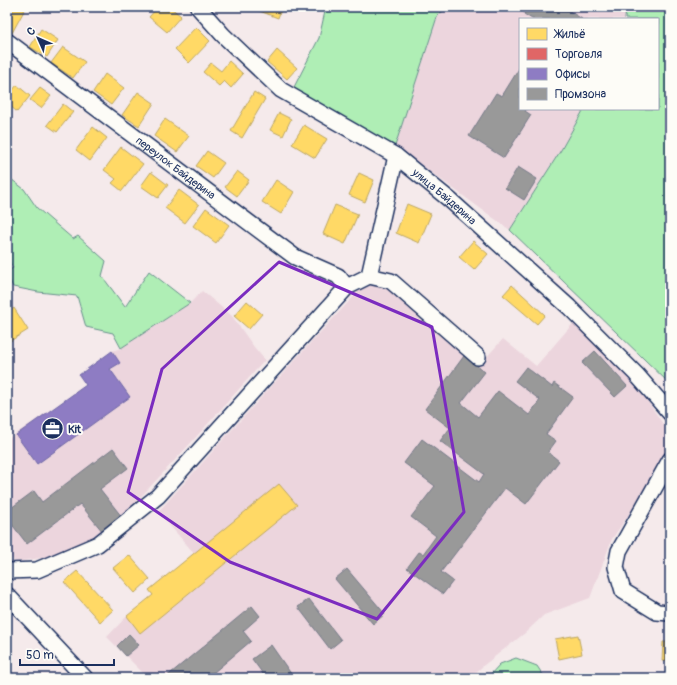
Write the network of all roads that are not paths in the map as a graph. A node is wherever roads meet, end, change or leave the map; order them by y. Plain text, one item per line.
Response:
1 (198, 7) edge
2 (7, 41) edge
3 (396, 156) junction
4 (369, 276) junction
5 (347, 287) junction
6 (478, 357) dead end
7 (670, 413) edge
8 (670, 460) edge
9 (7, 571) edge
10 (7, 595) edge
11 (670, 613) edge
12 (85, 678) edge

1 - 3 street, улица Байдерина
2 - 5 street, переулок Байдерина
3 - 4 street
3 - 7 street, улица Байдерина
4 - 5 street
4 - 6 street
5 - 9 street
8 - 11 street
10 - 12 street

